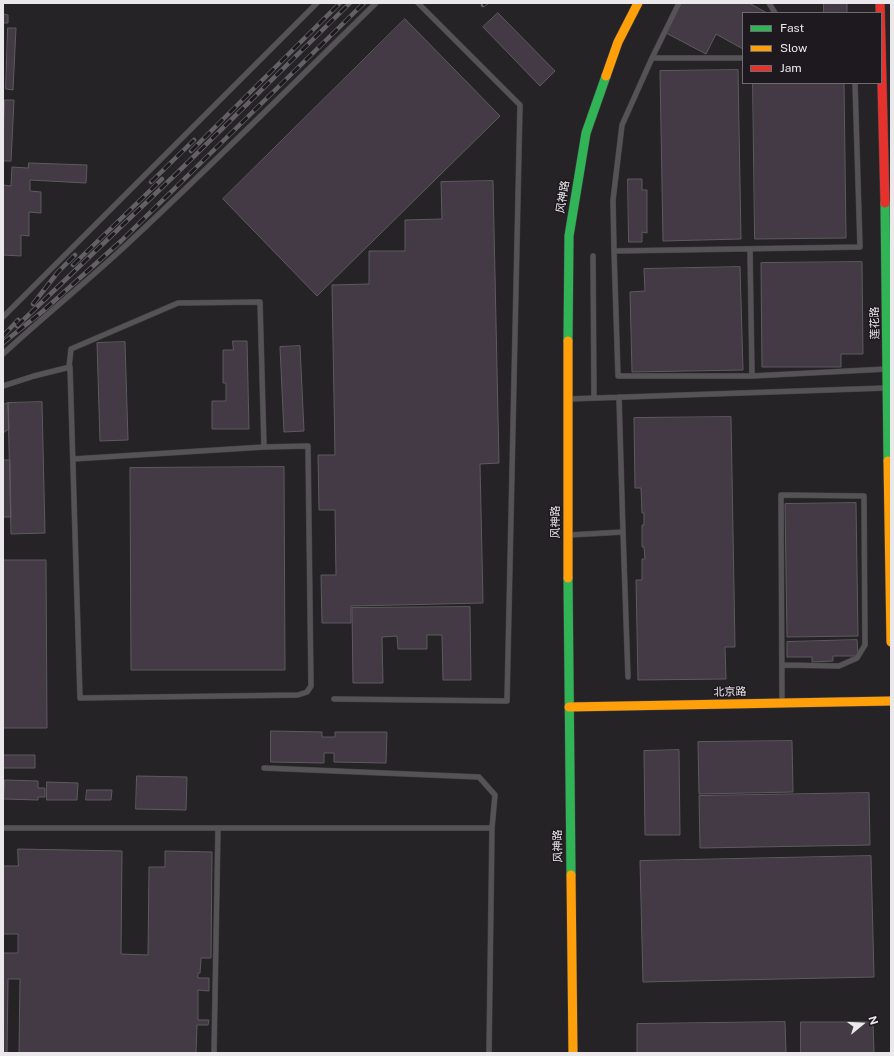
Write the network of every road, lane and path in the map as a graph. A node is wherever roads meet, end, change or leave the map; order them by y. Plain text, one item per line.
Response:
1 (317, 3) edge
2 (376, 3) edge
3 (418, 3) edge
4 (638, 3) edge
5 (679, 3) edge
6 (769, 3) edge
7 (774, 12) edge
8 (882, 57) edge
9 (652, 58) junction
10 (742, 58) edge
11 (855, 84) edge
12 (887, 93) edge
13 (750, 250) junction
14 (614, 251) junction
15 (593, 256) dead end
16 (3, 318) edge
17 (3, 354) edge
18 (69, 367) junction
19 (887, 368) junction
20 (752, 376) junction
21 (3, 386) edge
22 (888, 388) junction
23 (619, 397) junction
24 (594, 398) junction
25 (567, 399) junction
26 (264, 447) junction
27 (73, 459) junction
28 (623, 532) junction
29 (568, 535) junction
30 (891, 642) edge
31 (782, 665) junction
32 (628, 677) dead end
33 (334, 699) dead end
34 (891, 701) edge
35 (782, 703) junction
36 (568, 707) junction
37 (264, 768) dead end
38 (3, 828) edge
39 (218, 828) junction
40 (492, 828) junction
41 (214, 1053) edge
42 (489, 1053) edge
43 (573, 1053) edge

1 - 16 lane
2 - 17 lane
3 - 33 lane
4 - 25 street, 风神路
5 - 9 lane
6 - 7 lane
8 - 12 street, 莲花路
9 - 10 lane
9 - 14 lane
11 - 13 lane
12 - 19 street, 莲花路
13 - 14 lane
13 - 20 lane
14 - 20 lane
15 - 24 lane
18 - 21 lane
18 - 26 lane
18 - 27 lane
19 - 20 lane
19 - 22 street, 莲花路
22 - 23 lane
22 - 30 street, 莲花路
23 - 24 lane
23 - 28 lane
24 - 25 lane
25 - 29 street, 风神路
26 - 27 lane
26 - 27 lane
28 - 29 lane
28 - 32 lane
29 - 36 street, 风神路
31 - 31 lane
31 - 35 lane
34 - 35 street, 北京路
35 - 36 street, 北京路
36 - 43 street, 风神路
37 - 40 lane
38 - 39 lane
39 - 40 lane
39 - 41 lane
40 - 42 lane

